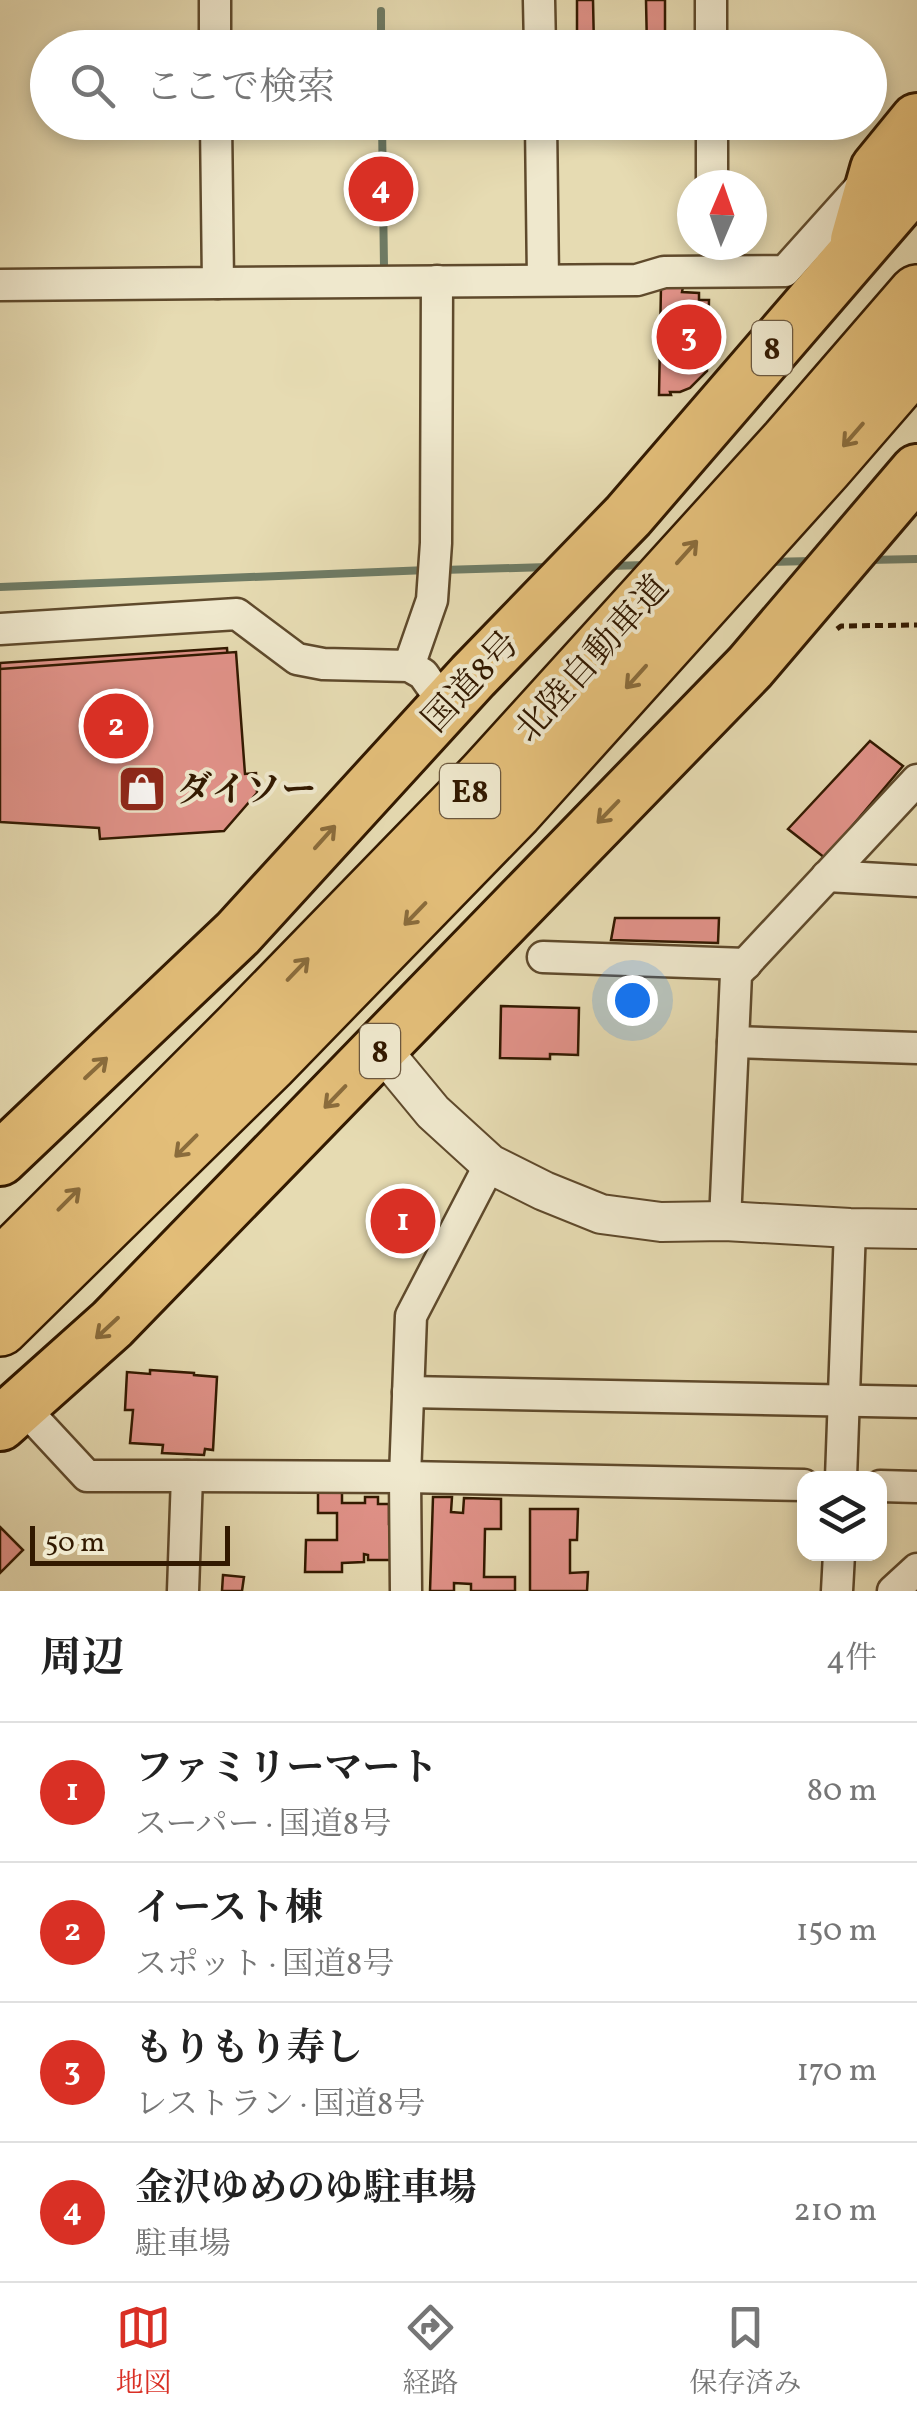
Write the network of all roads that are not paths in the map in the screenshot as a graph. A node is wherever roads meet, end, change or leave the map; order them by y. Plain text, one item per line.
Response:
1 (215, 0) edge
2 (539, 0) edge
3 (711, 0) edge
4 (215, 30) edge
5 (540, 30) edge
6 (711, 30) edge
7 (917, 120) edge
8 (216, 140) edge
9 (540, 140) edge
10 (712, 140) edge
11 (712, 170) edge
12 (897, 175) edge
13 (706, 260) edge
14 (724, 260) edge
15 (543, 280) junction
16 (437, 281) junction
17 (218, 283) junction
18 (0, 286) edge
19 (917, 293) edge
20 (917, 361) edge
21 (907, 482) edge
22 (0, 628) edge
23 (409, 666) junction
24 (459, 691) junction
25 (917, 780) edge
26 (827, 876) junction
27 (917, 881) edge
28 (543, 957) dead end
29 (746, 964) junction
30 (733, 1042) junction
31 (917, 1048) edge
32 (381, 1049) junction
33 (0, 1159) edge
34 (490, 1164) junction
35 (725, 1221) junction
36 (850, 1228) junction
37 (917, 1229) edge
38 (0, 1268) edge
39 (0, 1328) edge
40 (408, 1392) junction
41 (844, 1399) junction
42 (917, 1402) edge
43 (11, 1414) edge
44 (841, 1471) edge
45 (186, 1476) junction
46 (405, 1477) junction
47 (797, 1485) edge
48 (887, 1486) edge
49 (917, 1487) edge
50 (839, 1561) edge
51 (917, 1569) edge
52 (183, 1591) edge
53 (406, 1591) edge
54 (838, 1591) edge
55 (893, 1591) edge

1 - 4 street
2 - 5 street
3 - 6 street
7 - 12 highway
8 - 17 street
9 - 15 street
10 - 11 street
12 - 14 street
12 - 24 highway, 国道8号 / 8
13 - 15 street
15 - 16 street
16 - 17 street
16 - 23 street
17 - 18 street
38 -> 19 highway, 北陸自動車道 / E8
20 -> 39 highway, 北陸自動車道 / E8
21 -> 32 highway, 8
22 - 23 street
23 - 24 street
33 -> 24 highway, 国道8号 / 8
25 - 26 street
26 - 27 street
26 - 29 street
28 - 29 street
29 - 30 street
30 - 31 street
30 - 35 street
32 - 34 street
32 -> 43 highway, 8
34 - 35 street
34 - 40 street
35 - 36 street
36 - 37 street
36 - 41 street
40 - 41 street
40 - 46 street
41 - 42 street
41 - 44 street
43 - 45 street
45 - 46 street
45 - 52 street
46 - 47 street
46 - 53 street
48 - 49 street
50 - 54 street
51 - 55 street

